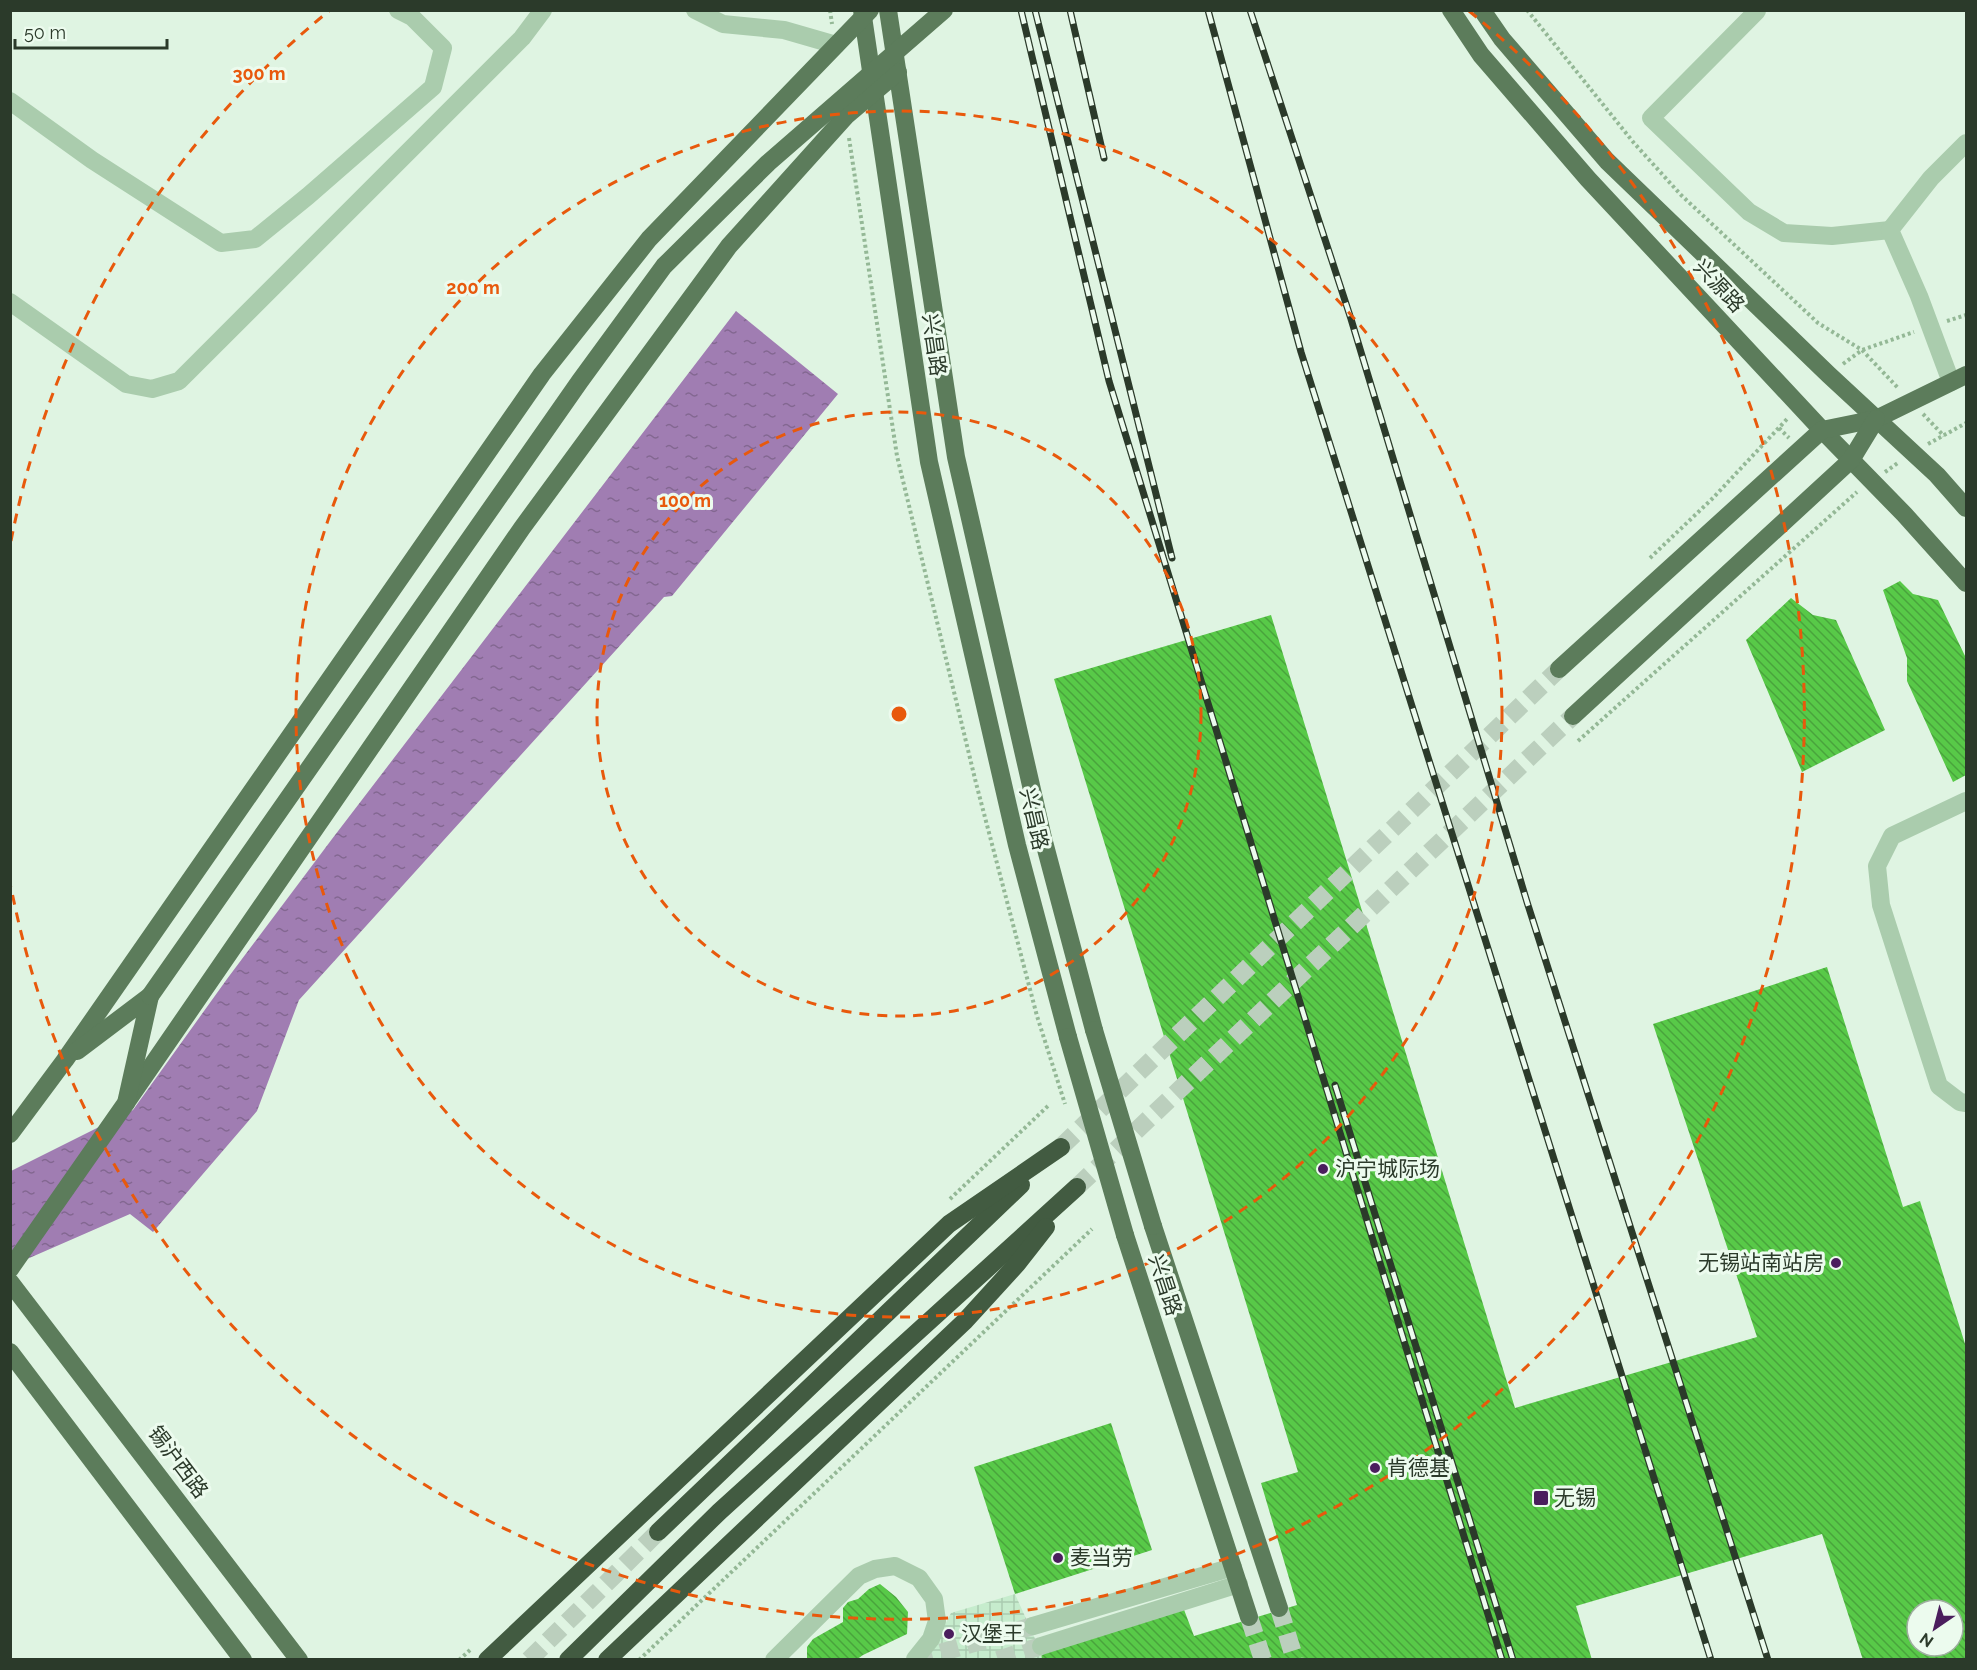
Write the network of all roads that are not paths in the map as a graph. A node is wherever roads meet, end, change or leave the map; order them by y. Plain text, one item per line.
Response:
1 (398, 10) edge
2 (543, 10) edge
3 (695, 10) edge
4 (888, 10) edge
5 (944, 10) edge
6 (1451, 10) edge
7 (1482, 10) edge
8 (1757, 11) edge
9 (865, 12) edge
10 (836, 45) junction
11 (898, 72) junction
12 (874, 93) junction
13 (10, 101) edge
14 (1966, 143) edge
15 (1890, 230) junction
16 (10, 302) edge
17 (1959, 379) edge
18 (1876, 419) junction
19 (1822, 430) junction
20 (1851, 460) junction
21 (1966, 508) edge
22 (1966, 583) edge
23 (1559, 669) tunnel mouth
24 (1572, 716) tunnel mouth
25 (1966, 801) edge
26 (150, 996) junction
27 (65, 1060) junction
28 (126, 1102) junction
29 (1966, 1103) edge
30 (10, 1134) edge
31 (10, 1269) edge
32 (15, 1288) edge
33 (10, 1352) edge
34 (658, 1532) tunnel mouth
35 (1236, 1576) junction
36 (1279, 1608) tunnel mouth
37 (1250, 1617) tunnel mouth
38 (1033, 1626) tunnel mouth
39 (1041, 1646) tunnel mouth
40 (243, 1659) edge
41 (298, 1659) edge
42 (487, 1659) edge
43 (568, 1659) edge
44 (607, 1659) edge
45 (774, 1659) edge
46 (915, 1659) edge

1 - 13 street
2 - 16 street
3 - 10 street
4 - 11 main road, 兴昌路
5 - 26 main road, bridge
6 - 19 main road, 兴源路
7 - 18 main road, 兴源路
8 - 15 street
9 - 10 main road
9 - 12 main road, 兴昌路
10 - 27 main road
11 - 12 main road
11 - 36 main road, 兴昌路, bridge
12 - 28 main road
12 - 35 main road, 兴昌路, bridge
14 - 15 street
15 - 17 street
17 - 18 main road
18 - 19 main road
18 - 20 main road
18 - 21 main road, 兴源路
19 - 20 main road, 兴源路
19 - 23 main road
20 - 22 main road, 兴源路
20 - 24 main road
25 - 29 street
26 - 27 main road
26 - 28 main road
27 - 30 main road
28 - 31 main road
32 - 41 main road, 锡沪西路
33 - 40 main road
34 - 42 highway
35 - 37 main road, 兴昌路
35 - 38 street
35 - 39 street
43 - 44 highway
45 - 46 street

